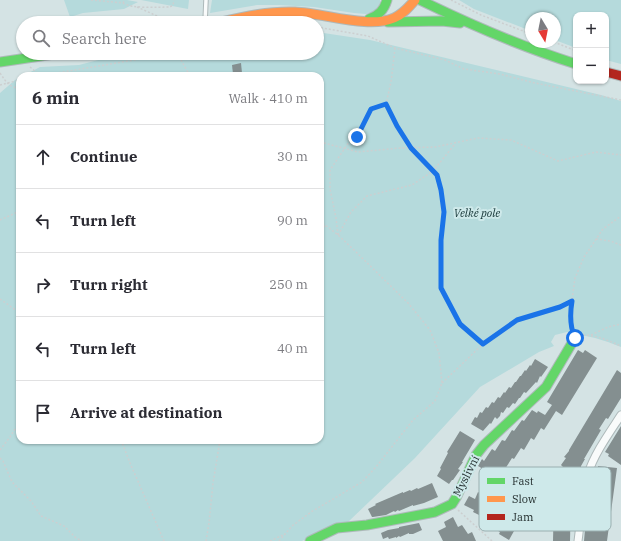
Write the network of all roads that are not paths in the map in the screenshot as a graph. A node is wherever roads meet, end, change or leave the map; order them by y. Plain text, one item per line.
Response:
1 (206, 0) edge
2 (387, 0) edge
3 (415, 0) edge
4 (420, 0) edge
5 (205, 16) edge
6 (248, 16) edge
7 (365, 21) junction
8 (470, 24) junction
9 (16, 60) edge
10 (0, 62) edge
11 (573, 63) edge
12 (609, 73) edge
13 (621, 76) edge
14 (578, 336) road end
15 (621, 415) edge
16 (590, 467) edge
17 (579, 531) edge
18 (310, 541) edge
19 (578, 541) edge

1 - 5 lane
2 - 7 street
3 - 7 street
4 - 8 street
6 - 7 street
7 - 8 street
8 - 11 street
9 - 10 street
12 - 13 street
14 - 18 street, Myslivní
15 - 16 street
17 - 19 street

